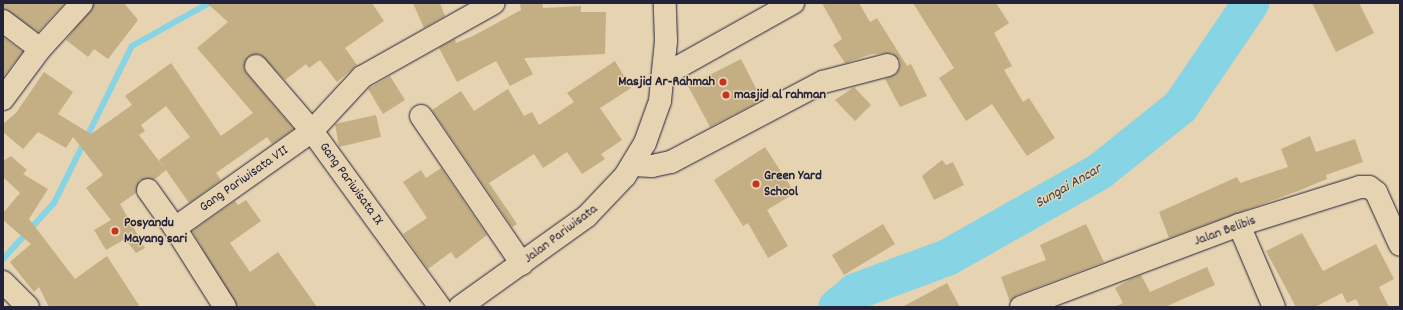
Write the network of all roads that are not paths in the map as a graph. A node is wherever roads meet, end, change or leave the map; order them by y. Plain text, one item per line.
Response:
1 (82, 3) edge
2 (494, 3) edge
3 (665, 3) edge
4 (793, 3) edge
5 (3, 21) edge
6 (40, 49) junction
7 (888, 65) dead end
8 (256, 66) dead end
9 (664, 75) junction
10 (3, 99) edge
11 (421, 116) dead end
12 (312, 131) junction
13 (632, 165) junction
14 (148, 190) dead end
15 (1238, 225) junction
16 (175, 228) junction
17 (1400, 245) edge
18 (522, 264) junction
19 (5, 283) edge
20 (28, 307) edge
21 (225, 307) edge
22 (440, 307) edge
23 (460, 307) edge
24 (1021, 307) edge
25 (1274, 307) edge

1 - 6 street
2 - 12 street, Gang Pariwisata VII
3 - 9 street, Jalan Pariwisata
4 - 9 street
5 - 6 street
6 - 10 street
7 - 13 street
8 - 12 street, Gang Pariwisata IX
9 - 13 street, Jalan Pariwisata
11 - 18 street
12 - 16 street, Gang Pariwisata VII
12 - 22 street, Gang Pariwisata IX
13 - 18 street, Jalan Pariwisata
14 - 16 street
15 - 17 street, Jalan Belibis
15 - 24 street, Jalan Belibis
15 - 25 street
16 - 21 street
18 - 23 street, Jalan Pariwisata
19 - 20 street

